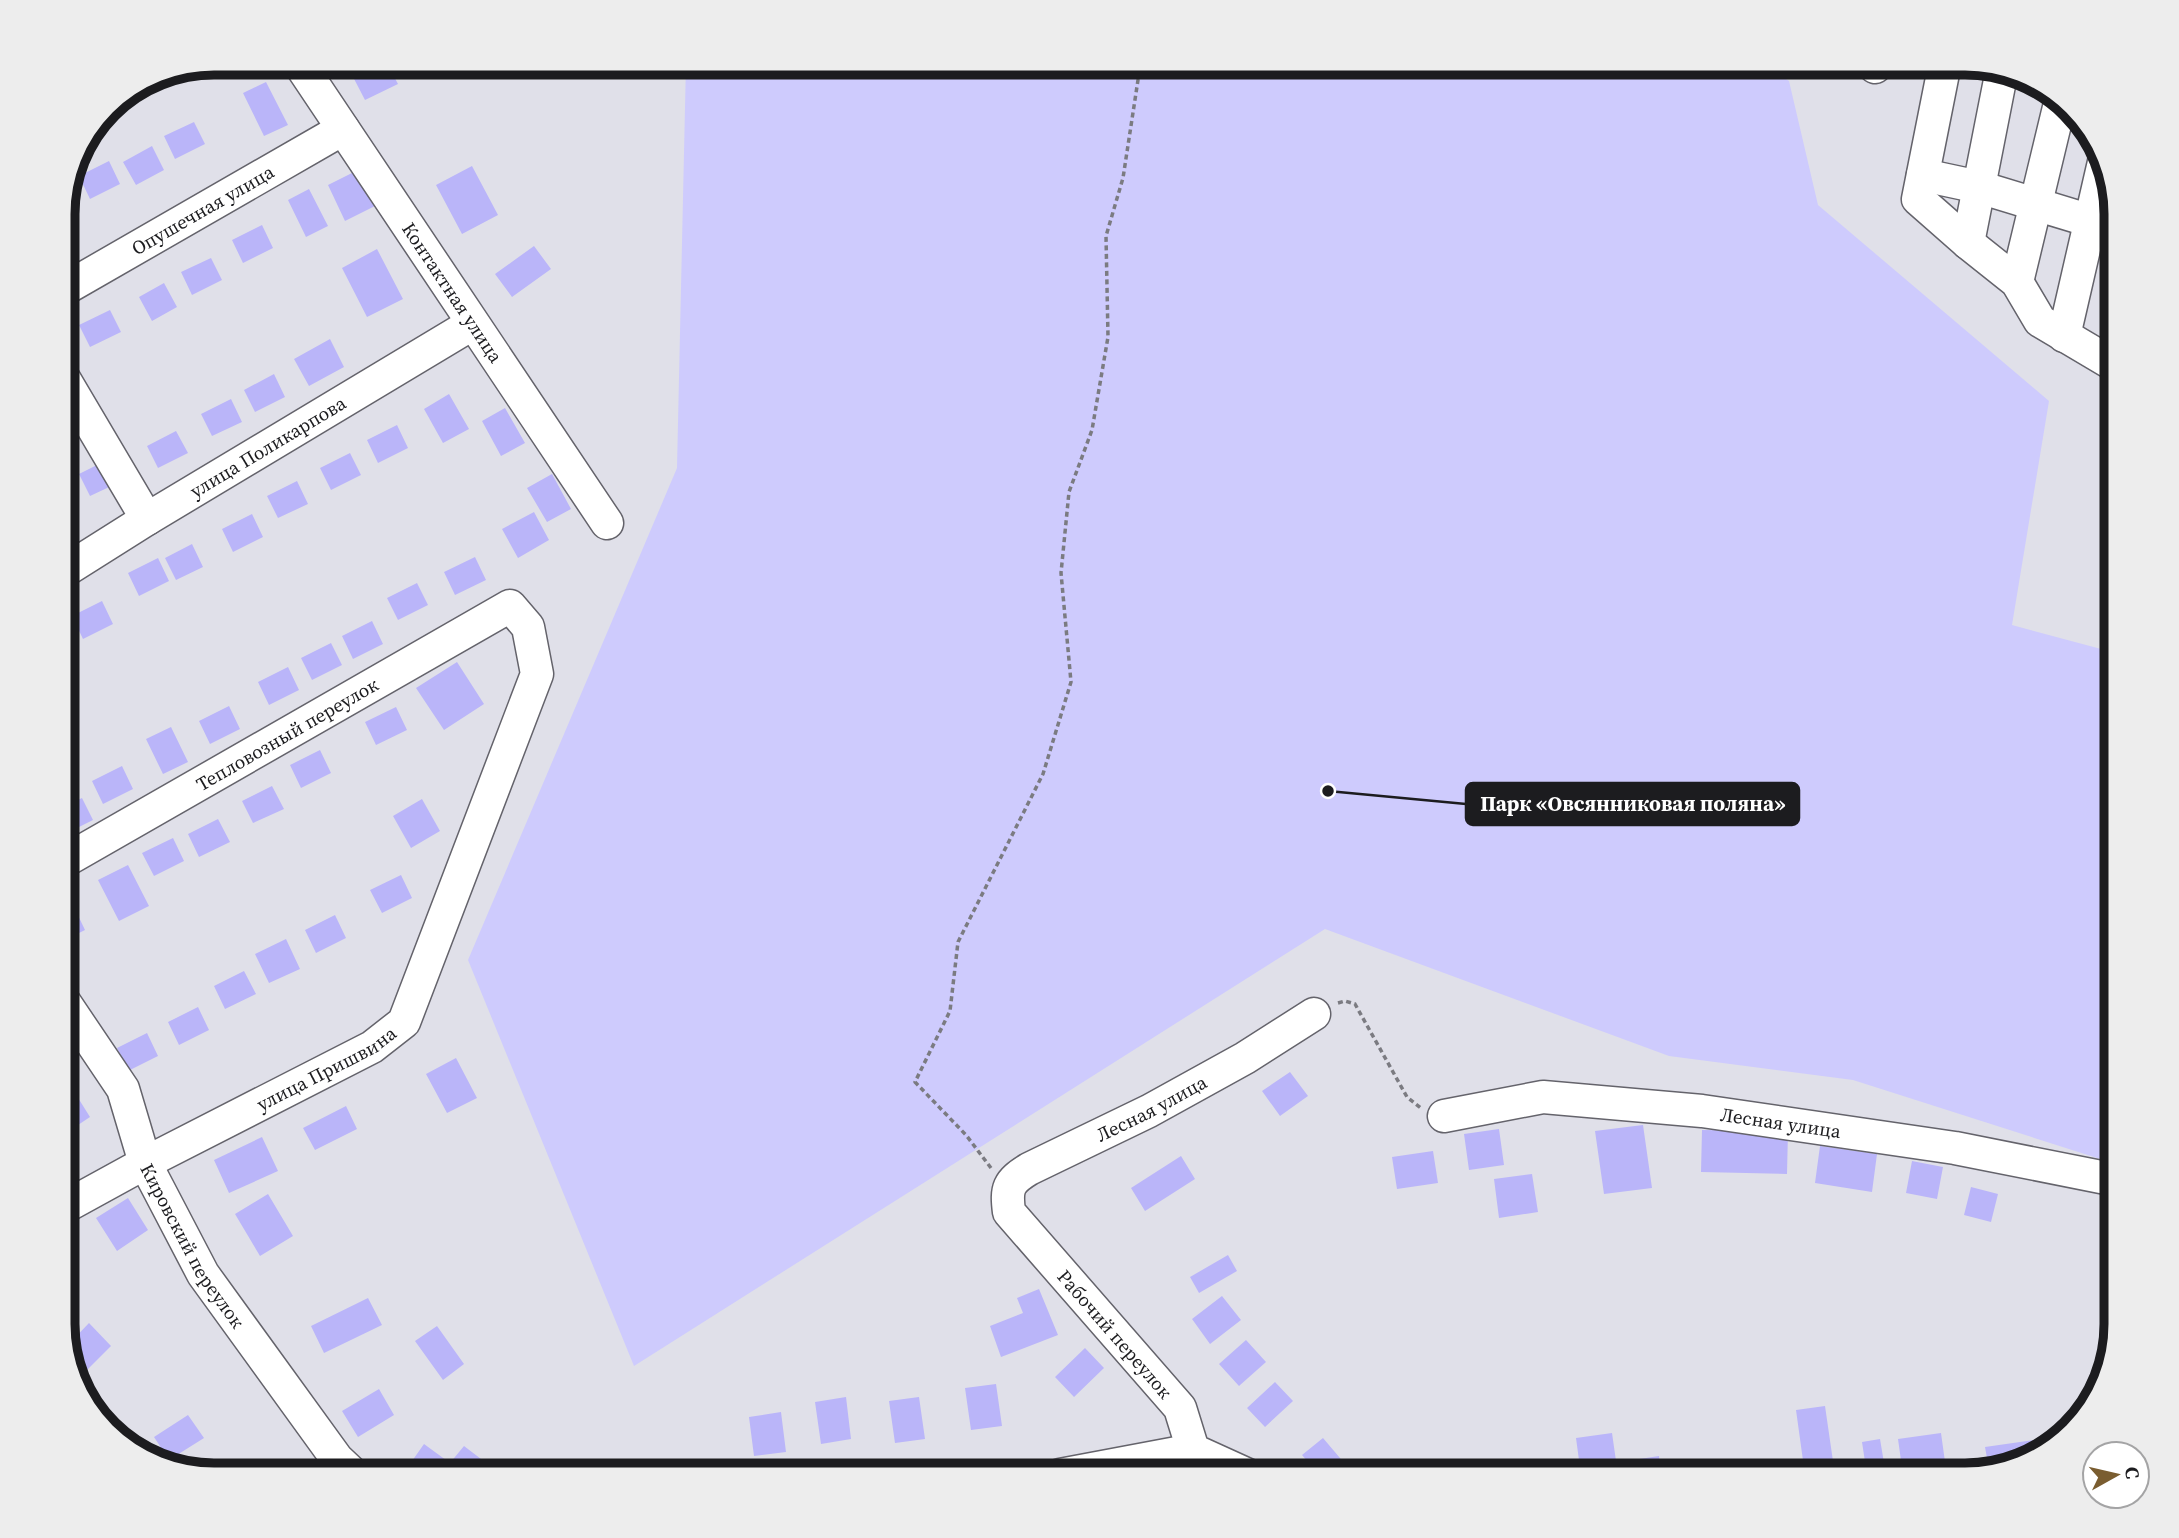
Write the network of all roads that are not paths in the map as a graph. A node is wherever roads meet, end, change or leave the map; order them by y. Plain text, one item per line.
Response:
1 (1943, 75) edge
2 (307, 76) edge
3 (2000, 80) edge
4 (2058, 112) edge
5 (343, 130) junction
6 (1923, 175) junction
7 (1979, 187) junction
8 (2103, 203) edge
9 (2036, 205) junction
10 (2103, 226) edge
11 (1968, 243) junction
12 (2017, 282) junction
13 (76, 283) edge
14 (472, 324) junction
15 (2064, 335) junction
16 (2104, 352) edge
17 (76, 399) edge
18 (147, 519) junction
19 (607, 523) dead end
20 (76, 564) edge
21 (537, 674) joint
22 (76, 855) edge
23 (1314, 1014) road end
24 (76, 1019) edge
25 (1444, 1116) road end
26 (145, 1163) junction
27 (2104, 1178) edge
28 (76, 1201) edge
29 (1008, 1203) joint
30 (1193, 1450) junction
31 (341, 1463) edge
32 (1124, 1463) edge
33 (1222, 1463) edge

1 - 6 street
2 - 5 street, Контактная улица
3 - 7 street
4 - 9 street
5 - 13 street, Опушечная улица
5 - 14 street, Контактная улица
6 - 7 street
6 - 11 street
7 - 9 street
7 - 11 street
8 - 10 street
9 - 10 street
9 - 12 street
10 - 15 street
11 - 12 street
12 - 15 street
14 - 18 street, улица Поликарпова
14 - 19 street, Контактная улица
15 - 16 street
17 - 18 street
18 - 20 street, улица Поликарпова
21 - 22 street, Тепловозный переулок
21 - 26 street, улица Пришвина
23 - 29 street, Лесная улица
24 - 26 street, Кировский переулок
25 - 27 street, Лесная улица
26 - 28 street, улица Пришвина
26 - 31 street, Кировский переулок
29 - 30 street, Рабочий переулок
30 - 32 street
30 - 33 street

